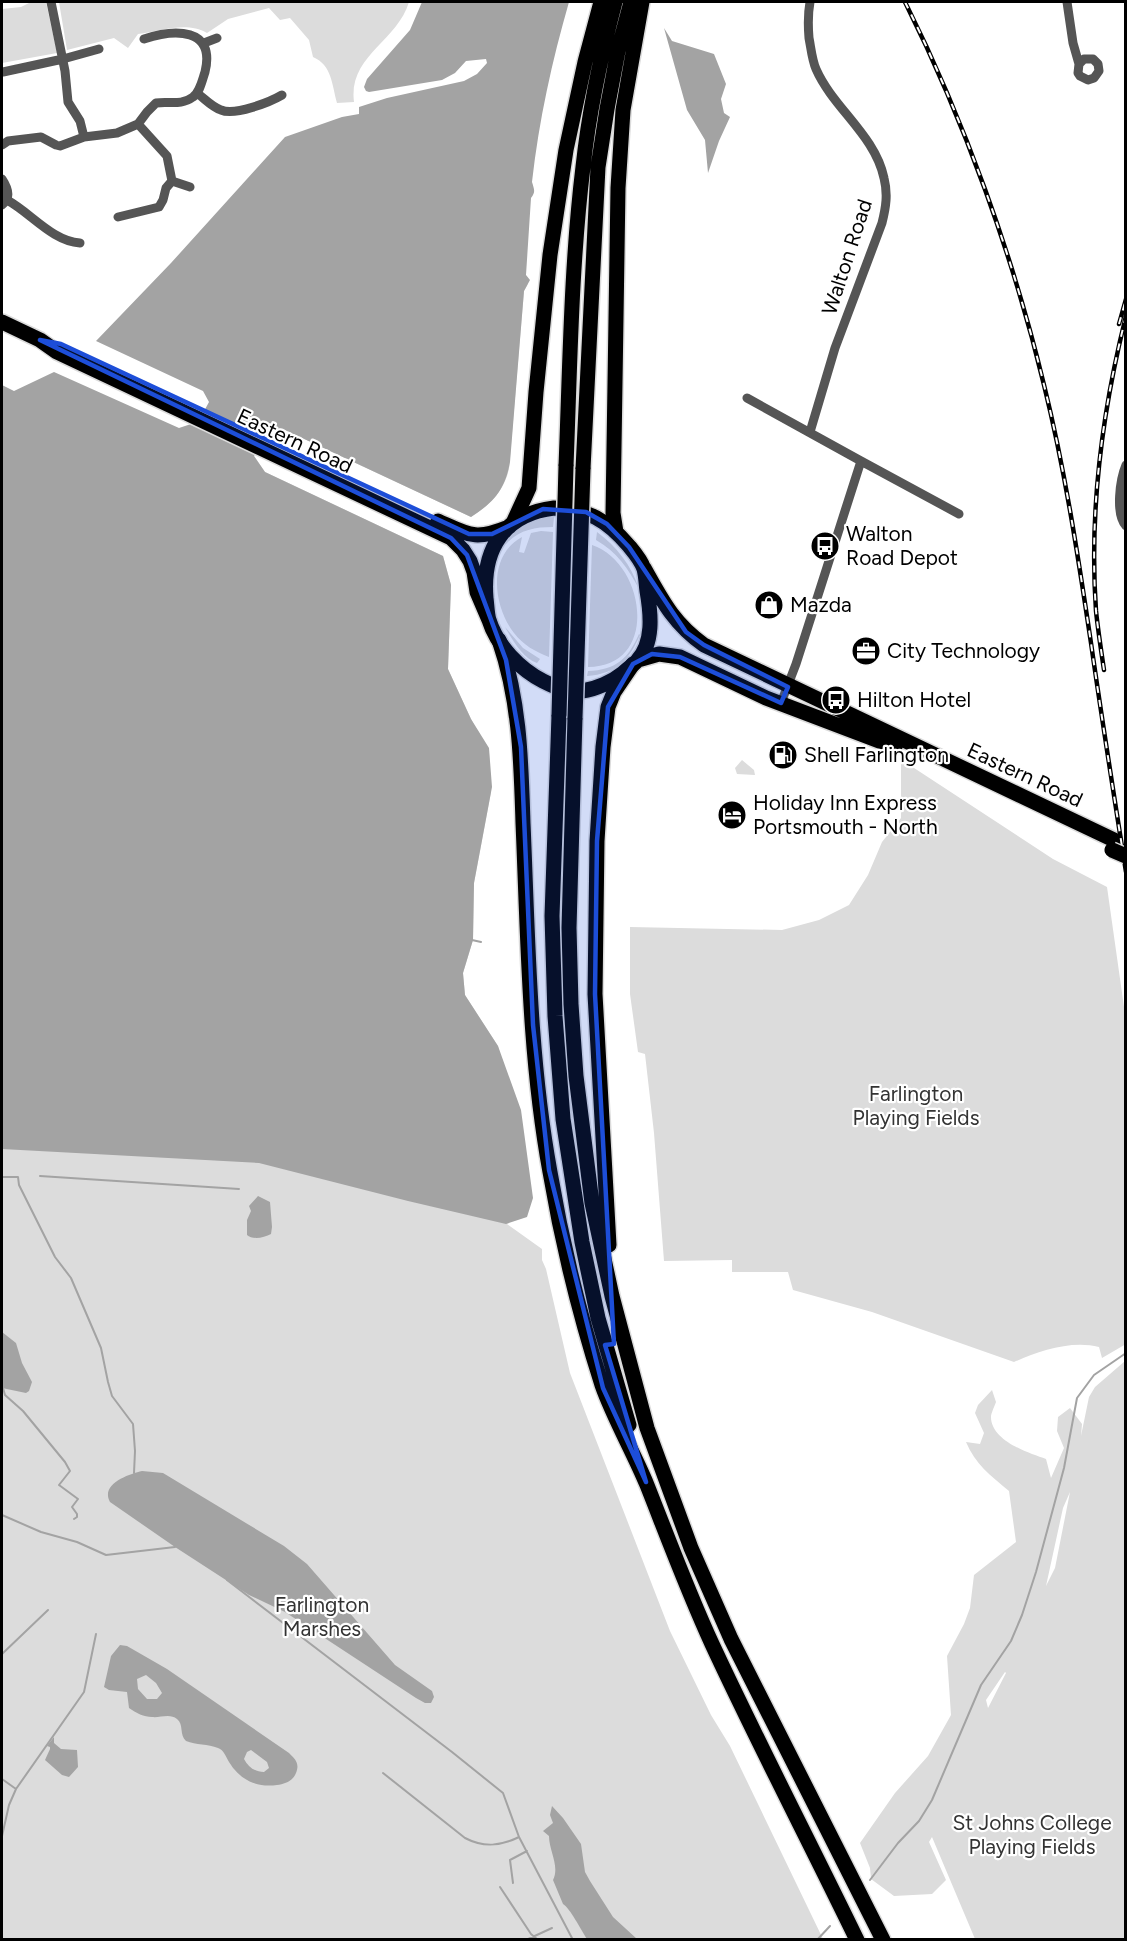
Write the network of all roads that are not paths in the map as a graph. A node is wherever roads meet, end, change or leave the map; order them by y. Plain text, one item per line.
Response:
1 (51, 2) edge
2 (601, 2) edge
3 (615, 2) edge
4 (632, 2) edge
5 (642, 2) edge
6 (810, 2) edge
7 (1067, 2) edge
8 (217, 38) dead end
9 (144, 39) dead end
10 (204, 43) junction
11 (99, 49) dead end
12 (63, 59) junction
13 (1079, 64) dead end
14 (3, 72) edge
15 (197, 93) junction
16 (282, 95) dead end
17 (138, 124) junction
18 (84, 137) junction
19 (2, 145) edge
20 (2, 179) edge
21 (172, 181) junction
22 (190, 187) dead end
23 (4, 203) edge
24 (118, 217) dead end
25 (80, 243) dead end
26 (2, 322) edge
27 (747, 398) dead end
28 (810, 432) junction
29 (861, 462) junction
30 (306, 465) junction
31 (1125, 465) edge
32 (959, 514) dead end
33 (511, 525) junction
34 (1125, 525) edge
35 (616, 532) junction
36 (644, 568) junction
37 (489, 620) junction
38 (499, 640) junction
39 (635, 662) junction
40 (788, 687) junction
41 (781, 703) junction
42 (1119, 848) edge
43 (612, 1296) junction
44 (646, 1482) junction
45 (857, 1940) edge
46 (883, 1940) edge

1 - 12 street
2 - 33 main road
3 - 44 main road, bridge
4 - 43 main road, bridge
5 - 35 main road
6 - 28 street, Walton Road
7 - 13 street
8 - 10 street
9 - 10 street
10 - 15 street
11 - 12 street
12 - 14 street
12 - 18 street
15 - 16 street
15 - 17 street
17 - 18 street
17 - 21 street
18 - 19 street
20 - 23 street
21 - 22 street
21 - 24 street
23 - 25 street
26 - 30 main road, Eastern Road
27 - 28 street
28 - 29 street
29 - 32 street
29 - 40 street
30 - 33 main road, Eastern Road
30 - 37 main road, Eastern Road
31 - 34 street
33 - 35 main road
33 - 37 main road
35 - 36 main road
36 - 39 main road
36 - 40 main road, Eastern Road
37 - 38 main road
38 - 39 main road
38 - 44 main road
39 - 41 main road, Eastern Road
39 - 43 main road
40 - 41 street
40 - 42 main road, Eastern Road
41 - 42 main road, Eastern Road
43 - 46 main road
44 - 45 main road

